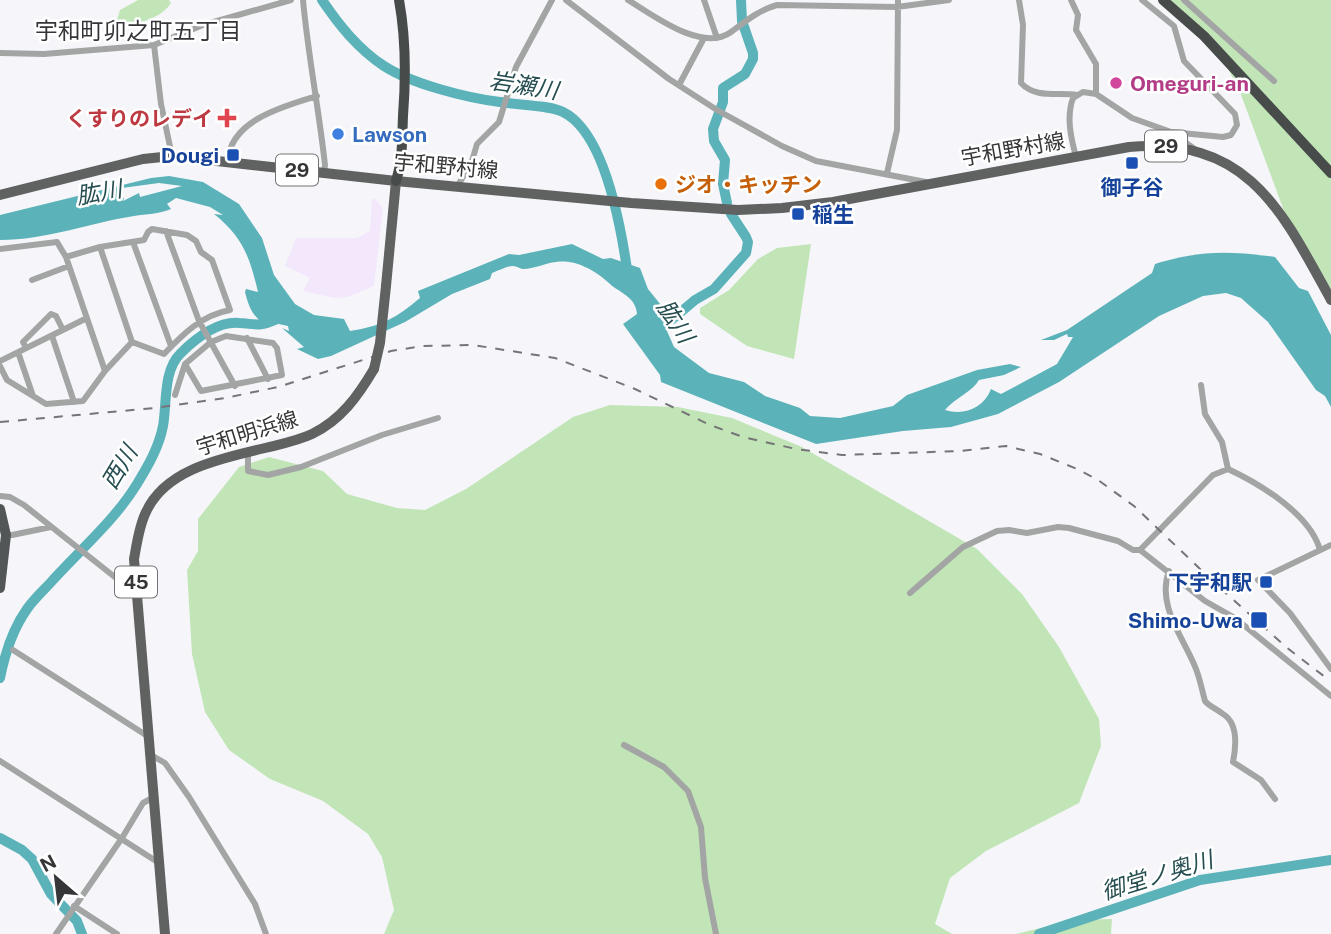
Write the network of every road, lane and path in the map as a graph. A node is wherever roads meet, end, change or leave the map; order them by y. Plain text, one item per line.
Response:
1 (291, 0) edge
2 (303, 0) edge
3 (397, 0) edge
4 (552, 0) edge
5 (566, 0) edge
6 (628, 0) edge
7 (704, 0) edge
8 (949, 0) edge
9 (1018, 0) edge
10 (1071, 0) edge
11 (1142, 0) edge
12 (1163, 0) edge
13 (1184, 0) edge
14 (897, 4) edge
15 (704, 38) junction
16 (717, 38) junction
17 (154, 45) junction
18 (0, 53) edge
19 (1274, 81) dead end
20 (679, 85) junction
21 (1096, 94) junction
22 (317, 96) junction
23 (1077, 96) junction
24 (1171, 132) junction
25 (1198, 152) junction
26 (172, 156) junction
27 (1076, 157) junction
28 (228, 162) junction
29 (324, 173) junction
30 (887, 173) junction
31 (1331, 173) edge
32 (396, 181) junction
33 (932, 183) junction
34 (457, 187) junction
35 (0, 195) edge
36 (166, 230) junction
37 (133, 242) junction
38 (100, 247) junction
39 (0, 249) edge
40 (66, 257) junction
41 (69, 266) junction
42 (32, 280) dead end
43 (1331, 300) edge
44 (87, 318) junction
45 (199, 321) junction
46 (63, 330) junction
47 (52, 336) junction
48 (247, 338) junction
49 (209, 339) junction
50 (132, 342) junction
51 (171, 346) junction
52 (26, 348) junction
53 (18, 352) junction
54 (0, 363) edge
55 (185, 364) junction
56 (105, 371) junction
57 (268, 379) junction
58 (1201, 385) dead end
59 (235, 386) junction
60 (175, 395) dead end
61 (33, 396) junction
62 (74, 402) junction
63 (438, 418) dead end
64 (248, 452) junction
65 (1228, 468) junction
66 (0, 496) edge
67 (0, 509) edge
68 (51, 527) junction
69 (6, 534) junction
70 (1331, 545) edge
71 (1140, 550) junction
72 (1320, 550) junction
73 (1169, 572) junction
74 (135, 574) junction
75 (0, 588) edge
76 (909, 593) dead end
77 (13, 650) dead end
78 (1331, 669) edge
79 (1331, 696) edge
80 (149, 737) junction
81 (624, 745) dead end
82 (151, 755) junction
83 (0, 761) edge
84 (154, 797) junction
85 (1275, 799) dead end
86 (122, 838) junction
87 (159, 863) junction
88 (71, 911) junction
89 (56, 934) edge
90 (117, 934) edge
91 (165, 934) edge
92 (266, 934) edge
93 (716, 934) edge

1 - 17 street
2 - 22 street
3 - 32 highway
4 - 34 street
5 - 20 street
6 - 15 street
7 - 16 street
8 - 14 street
9 - 23 street
10 - 21 street
11 - 24 street
12 - 31 highway
13 - 19 street
14 - 16 street
14 - 30 street
15 - 16 street
15 - 20 street
17 - 18 street
17 - 26 street
20 - 30 street
21 - 23 street
21 - 24 street
22 - 28 street
22 - 29 street
23 - 27 street
24 - 25 street
25 - 27 main road, 宇和野村線 / 29
25 - 43 main road, 宇和野村線 / 29
26 - 28 main road, 宇和野村線 / 29
26 - 35 main road, 宇和野村線 / 29
27 - 33 main road, 宇和野村線 / 29
28 - 29 main road, 宇和野村線 / 29
29 - 32 main road, 宇和野村線 / 29
30 - 33 street
32 - 34 main road, 宇和野村線 / 29
32 - 64 main road, 宇和明浜線 / 45, bridge
33 - 34 main road, 宇和野村線 / 29
36 - 37 street
36 - 45 street
36 - 45 street
37 - 38 street
37 - 51 street
38 - 40 street
38 - 50 street
39 - 40 street
40 - 41 street
41 - 42 street
41 - 44 street
44 - 46 street
44 - 56 street
45 - 49 street
45 - 51 street
46 - 47 street
46 - 52 street
47 - 52 street
47 - 62 street
48 - 49 street
48 - 57 street
48 - 57 street
49 - 55 street
49 - 59 street
50 - 51 street
50 - 56 street
52 - 53 street
53 - 54 street
53 - 61 street
54 - 61 street
55 - 59 street
55 - 60 street
56 - 62 street
57 - 59 street
58 - 65 street
61 - 62 street
63 - 64 street
64 - 74 main road, 宇和明浜線 / 45
65 - 71 street
65 - 72 street
66 - 68 street
67 - 69 highway
68 - 69 street
68 - 74 street
69 - 75 highway
70 - 72 street
71 - 73 street
71 - 76 street
72 - 78 street
73 - 79 street
73 - 85 street
74 - 80 main road, 宇和明浜線 / 45
77 - 80 street
80 - 82 main road, 宇和明浜線 / 45
81 - 93 street
82 - 84 main road, 宇和明浜線 / 45
82 - 92 street
83 - 86 street
84 - 86 street
84 - 87 main road, 宇和明浜線 / 45
86 - 87 street
86 - 88 street
87 - 91 main road, 宇和明浜線 / 45
88 - 89 street
88 - 90 street

